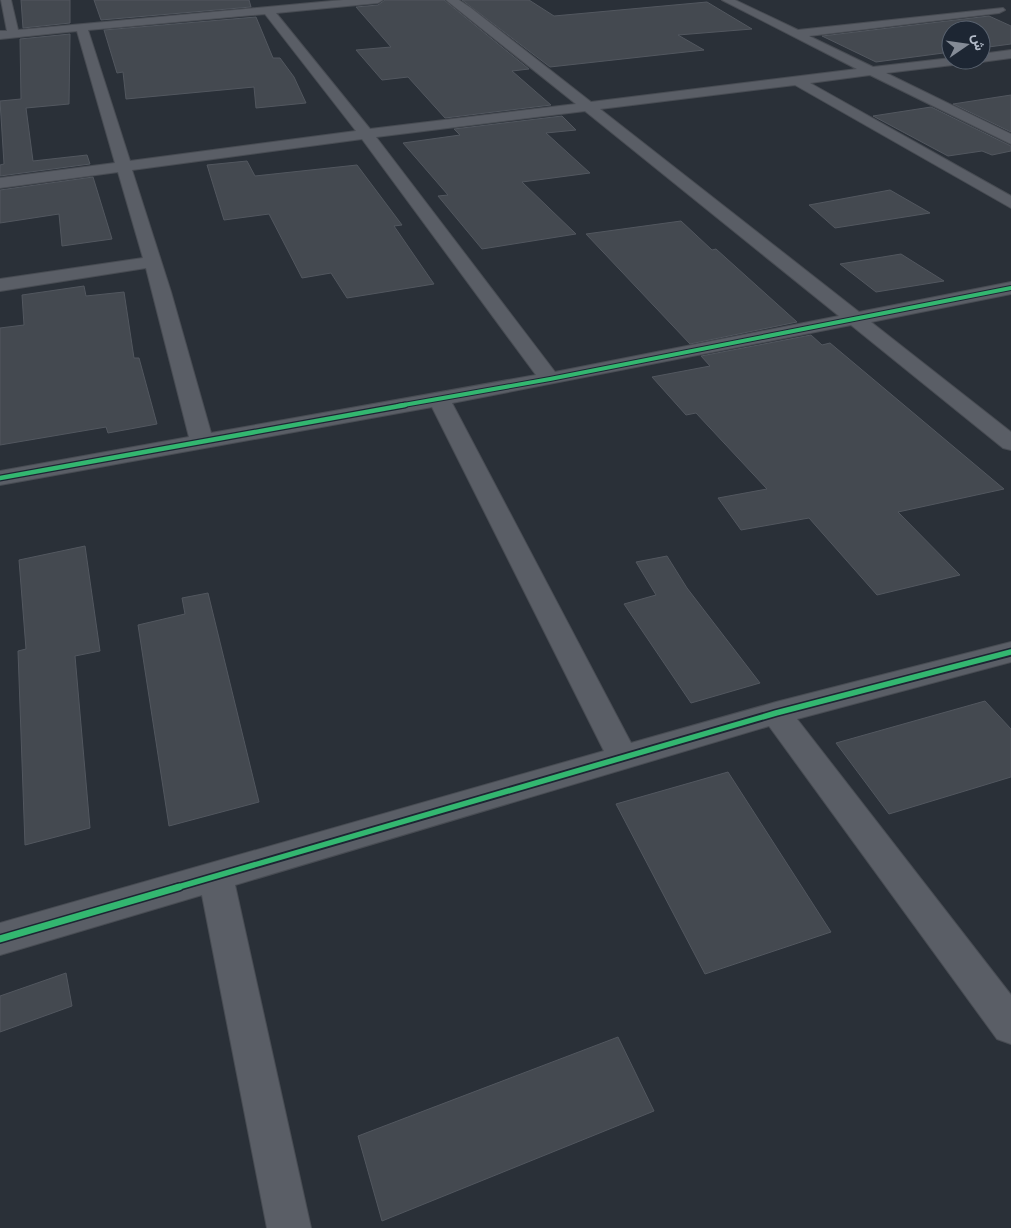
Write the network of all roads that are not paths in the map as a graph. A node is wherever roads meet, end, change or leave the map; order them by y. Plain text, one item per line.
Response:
1 (6, 0) edge
2 (378, 0) edge
3 (451, 0) edge
4 (727, 0) edge
5 (974, 0) edge
6 (294, 4) edge
7 (147, 7) dead end
8 (268, 10) junction
9 (999, 10) junction
10 (1011, 15) edge
11 (154, 20) junction
12 (81, 27) junction
13 (14, 34) junction
14 (797, 34) junction
15 (0, 35) edge
16 (1011, 54) edge
17 (991, 57) edge
18 (941, 62) edge
19 (872, 71) junction
20 (798, 80) junction
21 (591, 106) junction
22 (366, 134) junction
23 (1011, 140) edge
24 (125, 167) junction
25 (0, 183) edge
26 (1011, 203) edge
27 (152, 262) junction
28 (0, 285) edge
29 (1011, 288) edge
30 (855, 317) junction
31 (550, 379) junction
32 (439, 399) junction
33 (202, 442) junction
34 (1011, 444) edge
35 (0, 478) edge
36 (1011, 652) edge
37 (776, 713) junction
38 (623, 757) junction
39 (216, 876) junction
40 (0, 939) edge
41 (1011, 1026) edge
42 (289, 1228) edge

1 - 13 street
2 - 6 street
3 - 21 street
4 - 14 street
5 - 9 street
6 - 8 street
7 - 11 street
8 - 11 street
8 - 22 street
9 - 10 street
9 - 14 street
11 - 12 street
12 - 13 street
12 - 24 street
13 - 15 street
14 - 19 street
16 - 17 street
18 - 19 street
19 - 20 street
19 - 23 street
20 - 21 street
20 - 26 street
21 - 22 street
21 - 30 street
22 - 24 street
22 - 31 street
24 - 25 street
24 - 27 street
27 - 28 street
27 - 33 street
29 - 30 street
30 - 31 street
30 - 34 street
31 - 32 street
32 - 33 street
32 - 38 street
33 - 35 street
36 - 37 street
37 - 38 street
37 - 41 street
38 - 39 street
39 - 40 street
39 - 42 street

